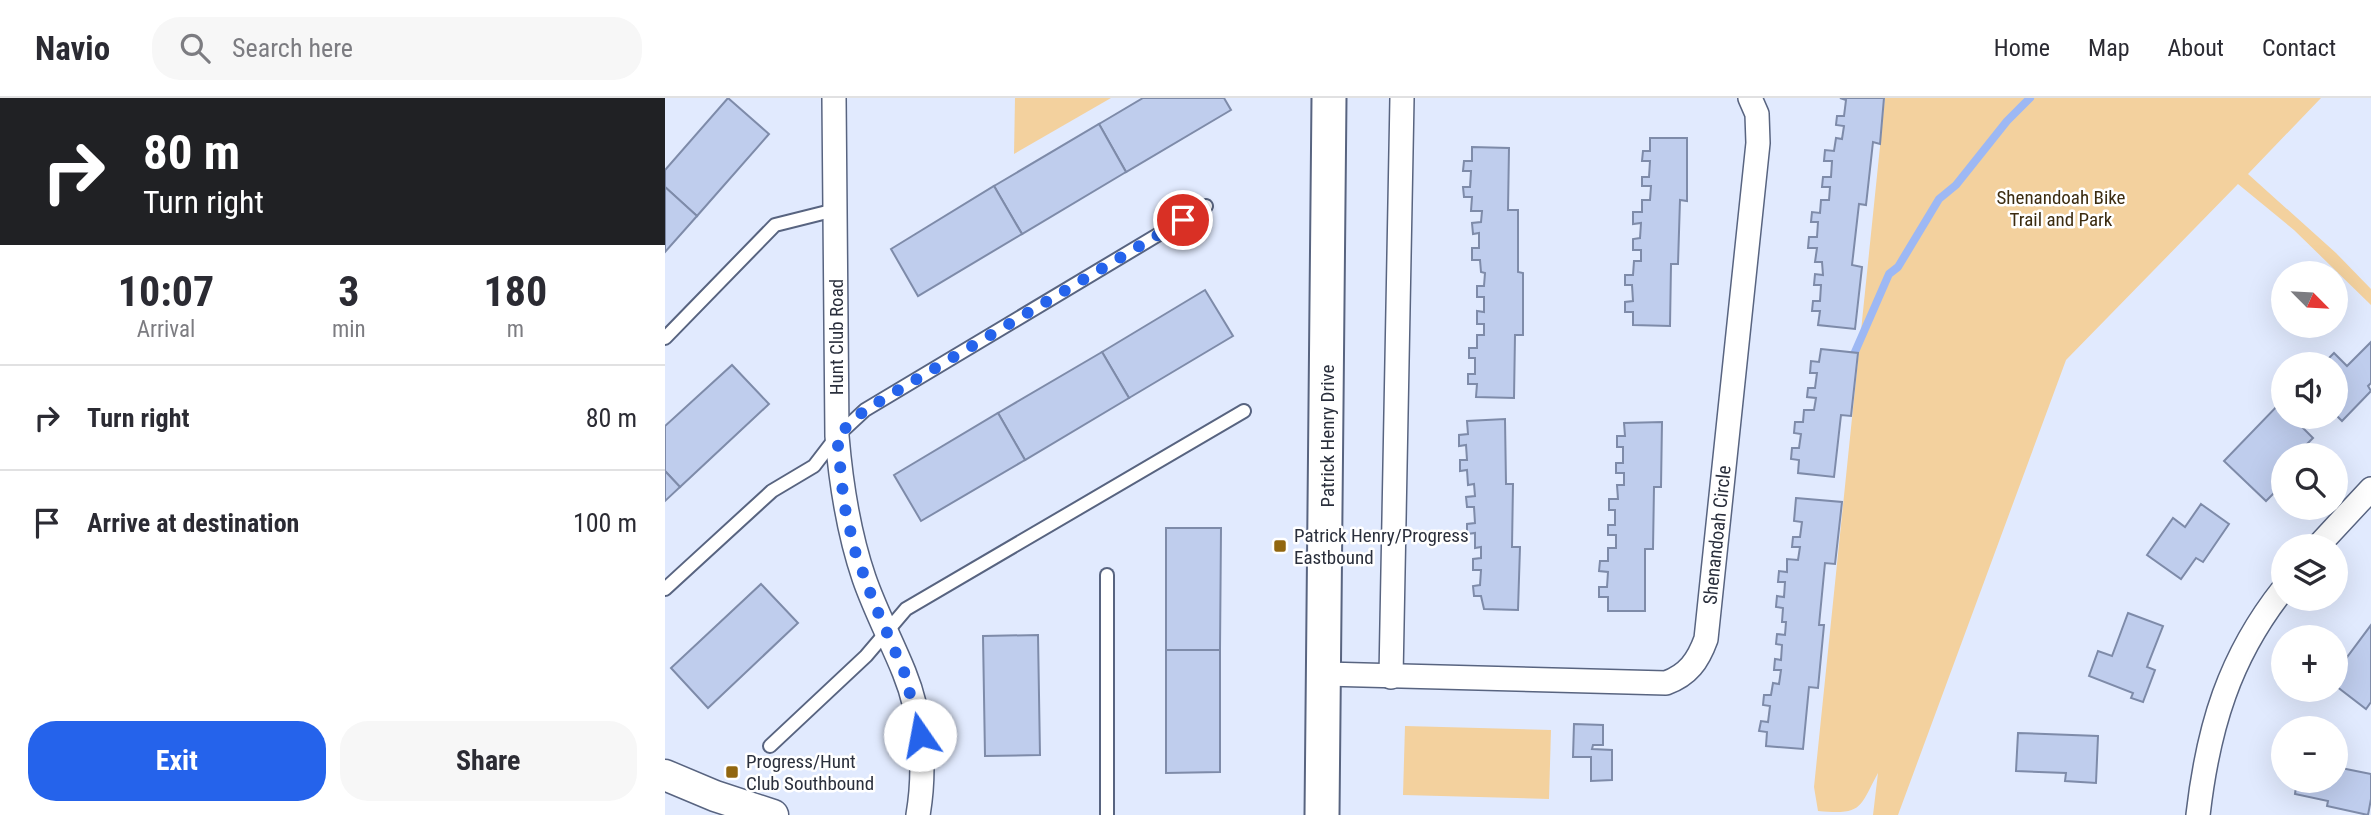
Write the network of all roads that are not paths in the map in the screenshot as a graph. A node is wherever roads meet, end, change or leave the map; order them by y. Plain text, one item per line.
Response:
1 (834, 98) edge
2 (1329, 98) edge
3 (1402, 98) edge
4 (1749, 98) edge
5 (1206, 206) dead end
6 (835, 210) junction
7 (665, 338) edge
8 (1244, 411) dead end
9 (837, 436) junction
10 (2371, 489) edge
11 (2329, 534) edge
12 (1107, 575) dead end
13 (665, 589) edge
14 (2271, 605) edge
15 (886, 632) junction
16 (1325, 674) junction
17 (1391, 677) junction
18 (770, 746) dead end
19 (665, 775) edge
20 (773, 815) edge
21 (918, 815) edge
22 (1107, 815) edge
23 (1322, 815) edge
24 (2198, 815) edge

1 - 6 street, Hunt Club Road
2 - 16 main road, Patrick Henry Drive
3 - 17 street
4 - 17 street, Shenandoah Circle
5 - 9 lane
6 - 7 lane
6 - 9 street, Hunt Club Road
8 - 15 lane
9 - 13 lane
9 - 15 street, Hunt Club Road
10 - 11 street
12 - 22 lane
14 - 24 street
15 - 18 lane
15 - 21 street, Hunt Club Road
16 - 17 street, Shenandoah Circle
16 - 23 main road, Patrick Henry Drive
19 - 20 street

